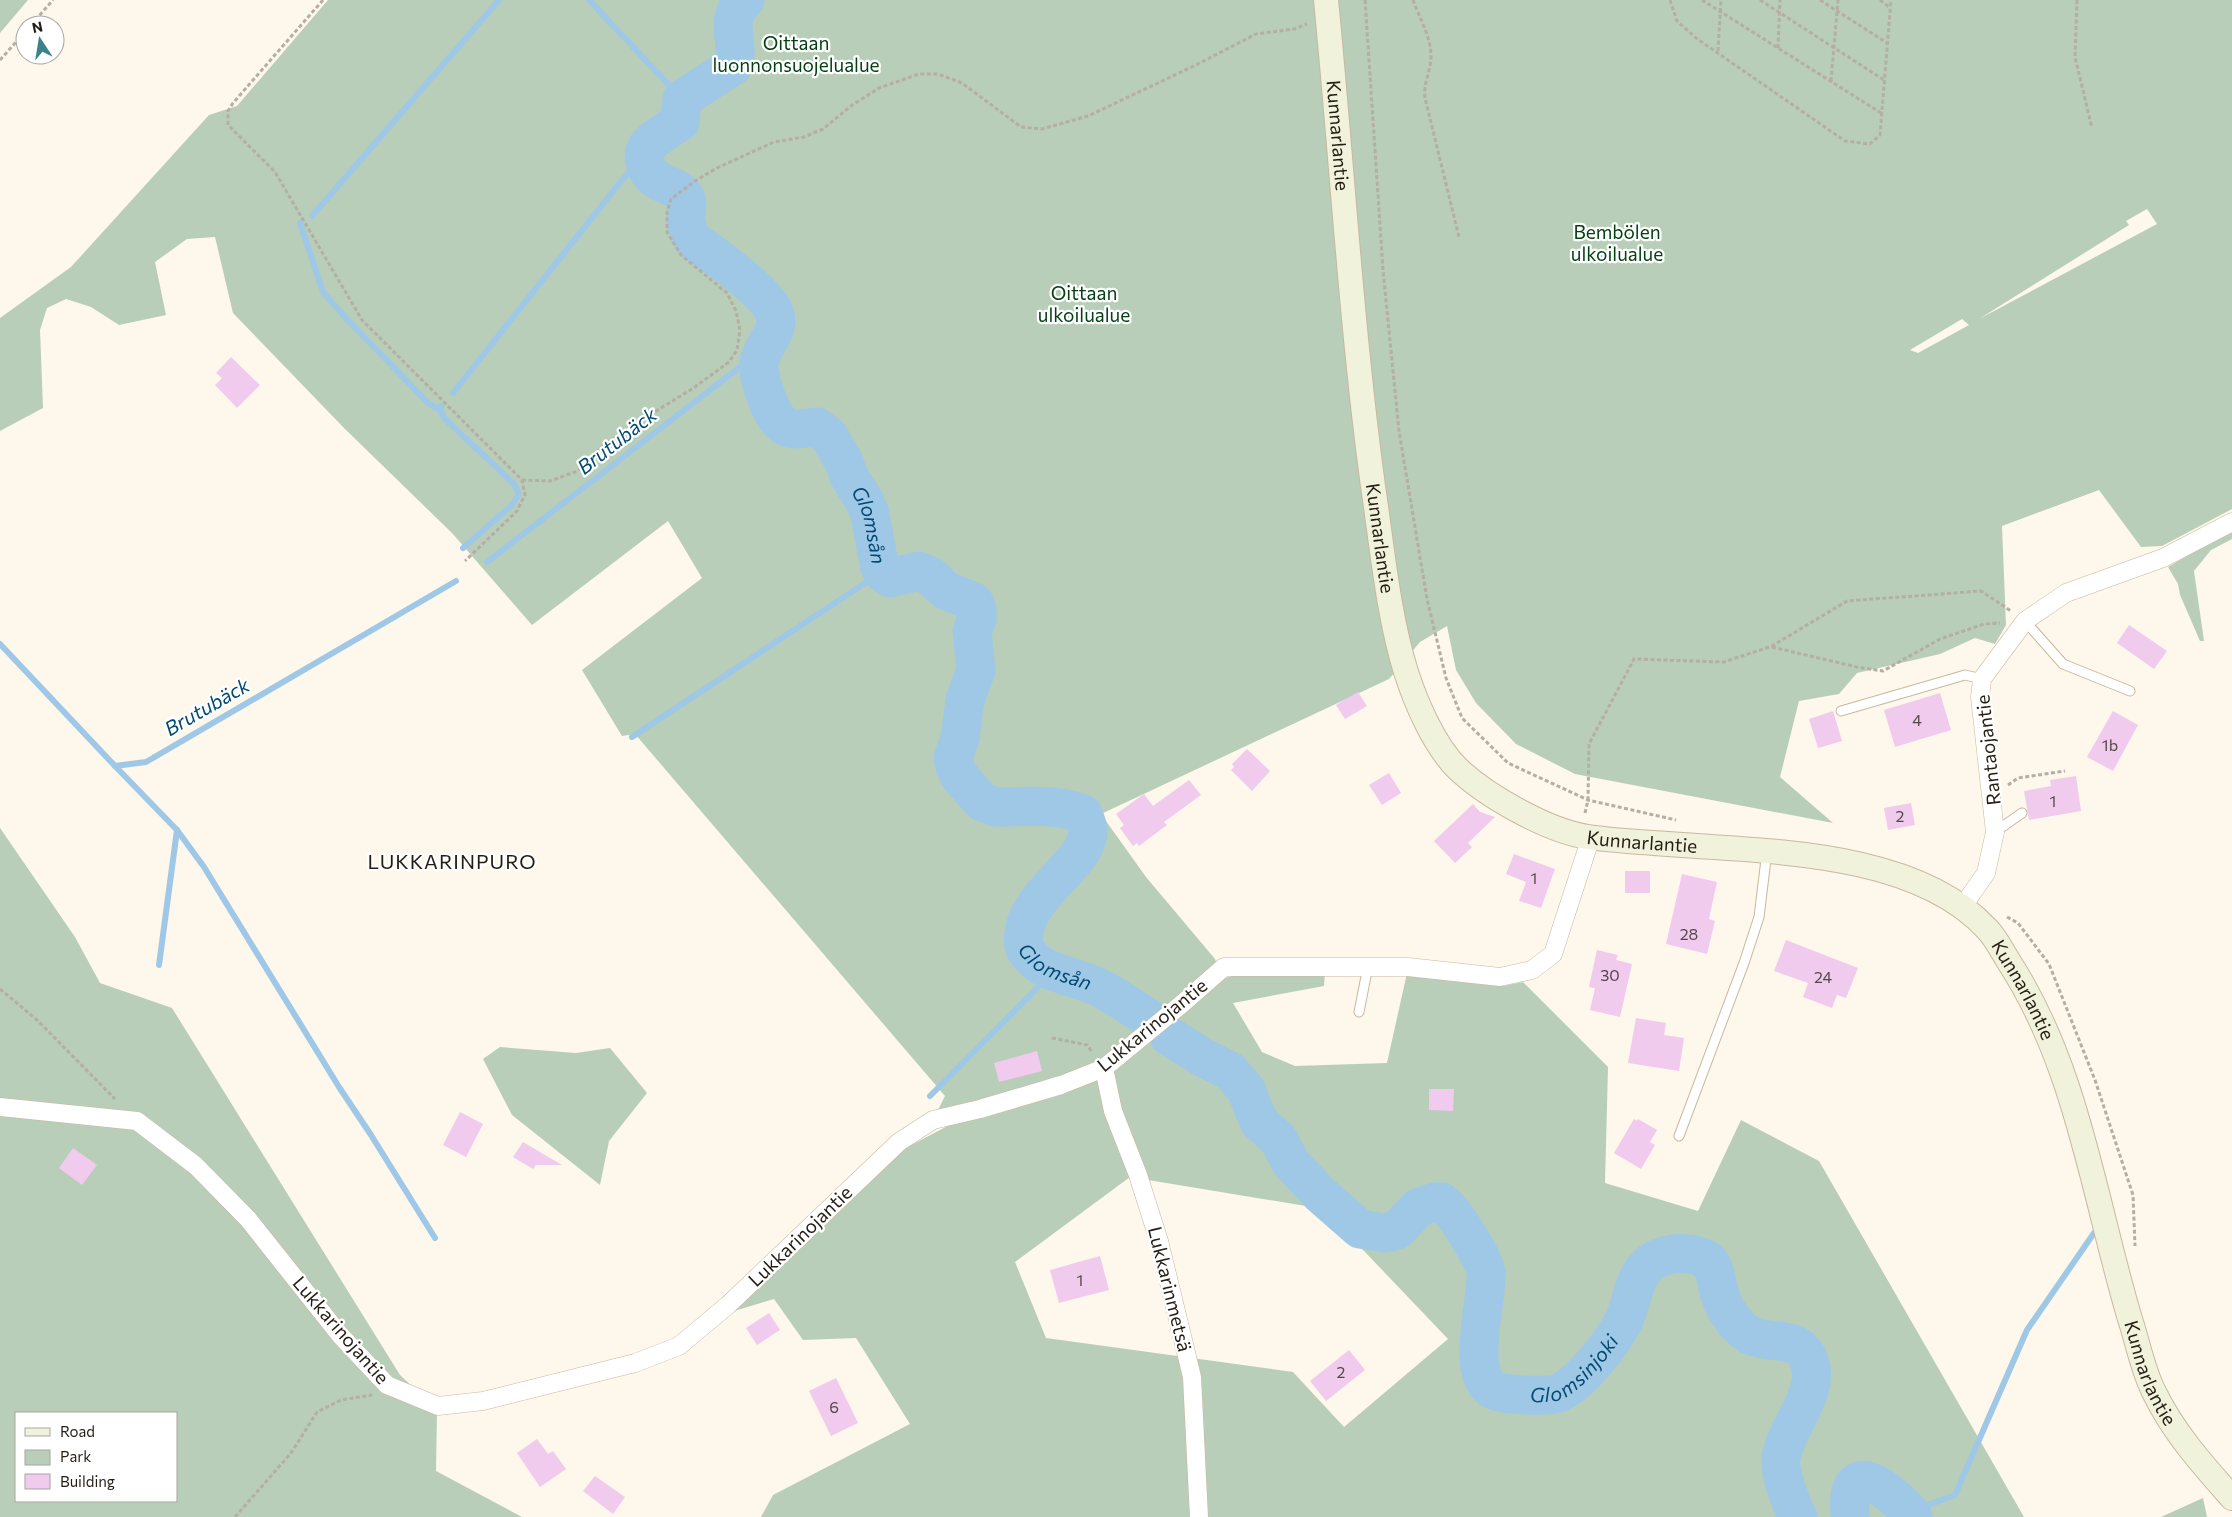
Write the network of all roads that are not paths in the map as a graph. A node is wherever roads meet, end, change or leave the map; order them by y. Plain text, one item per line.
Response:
1 (1326, 0) edge
2 (2232, 522) edge
3 (2026, 621) junction
4 (1982, 679) junction
5 (2130, 691) dead end
6 (1841, 711) dead end
7 (2022, 813) dead end
8 (1995, 832) junction
9 (1591, 838) junction
10 (1767, 851) junction
11 (1963, 906) junction
12 (1368, 966) junction
13 (1359, 1012) dead end
14 (1104, 1068) junction
15 (0, 1107) edge
16 (1679, 1136) dead end
17 (2232, 1498) edge
18 (1199, 1517) edge

1 - 9 main road, Kunnarlantie
2 - 3 street, Rantaojantie
3 - 4 street, Rantaojantie
3 - 5 lane
4 - 6 lane
4 - 8 street, Rantaojantie
7 - 8 lane
8 - 11 street, Rantaojantie
9 - 10 main road, Kunnarlantie
9 - 12 street, Lukkarinojantie
10 - 11 main road, Kunnarlantie
10 - 16 lane
11 - 17 main road, Kunnarlantie
12 - 13 lane
12 - 14 street, Lukkarinojantie
14 - 15 street, Lukkarinojantie
14 - 18 street, Lukkarinmetsä

